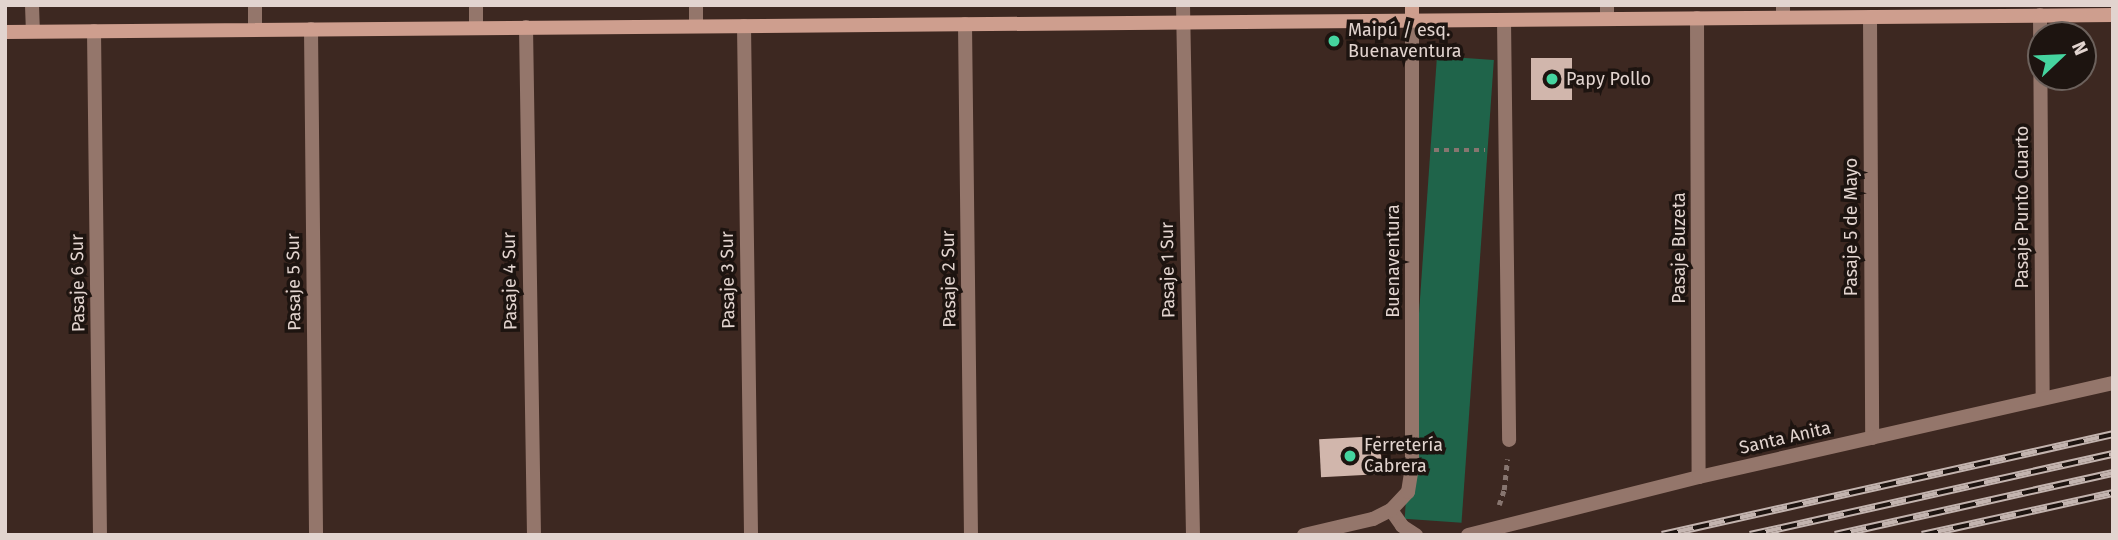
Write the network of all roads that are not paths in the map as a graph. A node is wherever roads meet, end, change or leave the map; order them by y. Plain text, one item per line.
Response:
1 (32, 5) edge
2 (255, 5) edge
3 (476, 5) edge
4 (696, 5) edge
5 (1183, 5) edge
6 (1783, 11) edge
7 (1967, 11) edge
8 (1607, 12) edge
9 (1412, 13) edge
10 (2040, 15) junction
11 (2113, 15) edge
12 (1870, 17) junction
13 (1697, 18) junction
14 (1504, 20) junction
15 (1183, 22) junction
16 (965, 24) junction
17 (696, 26) junction
18 (744, 26) junction
19 (526, 27) junction
20 (476, 28) junction
21 (311, 29) junction
22 (255, 30) junction
23 (94, 31) junction
24 (5, 32) edge
25 (33, 32) junction
26 (2113, 383) edge
27 (2043, 398) junction
28 (1872, 438) junction
29 (1509, 440) road end
30 (1699, 477) junction
31 (1391, 510) junction
32 (100, 535) edge
33 (316, 535) edge
34 (534, 535) edge
35 (751, 535) edge
36 (971, 535) edge
37 (1193, 535) edge
38 (1304, 535) edge
39 (1416, 535) edge
40 (1468, 535) edge

1 - 25 street
2 - 22 street
3 - 20 street
4 - 17 street
5 - 15 street, Pasaje 1 Sur
6 - 12 street
6 - 13 street
7 - 10 street
7 - 12 street
8 - 13 street
8 - 14 street
9 - 14 street
9 - 15 street
9 - 31 street, Buenaventura
10 - 11 street
10 - 27 street, Pasaje Punto Cuarto
12 - 28 street, Pasaje 5 de Mayo
13 - 30 street, Pasaje Buzeta
14 - 29 street
15 - 16 street
15 - 37 street, Pasaje 1 Sur
16 - 18 street
16 - 36 street, Pasaje 2 Sur
17 - 18 street
17 - 19 street
18 - 35 street, Pasaje 3 Sur
19 - 20 street
19 - 34 street, Pasaje 4 Sur
20 - 21 street
21 - 22 street
21 - 33 street, Pasaje 5 Sur
22 - 23 street
23 - 25 street
23 - 32 street, Pasaje 6 Sur
24 - 25 street
26 - 27 street, Santa Anita
27 - 28 street, Santa Anita
28 - 30 street, Santa Anita
30 - 40 street, Santa Anita
31 - 38 street
31 - 39 street

